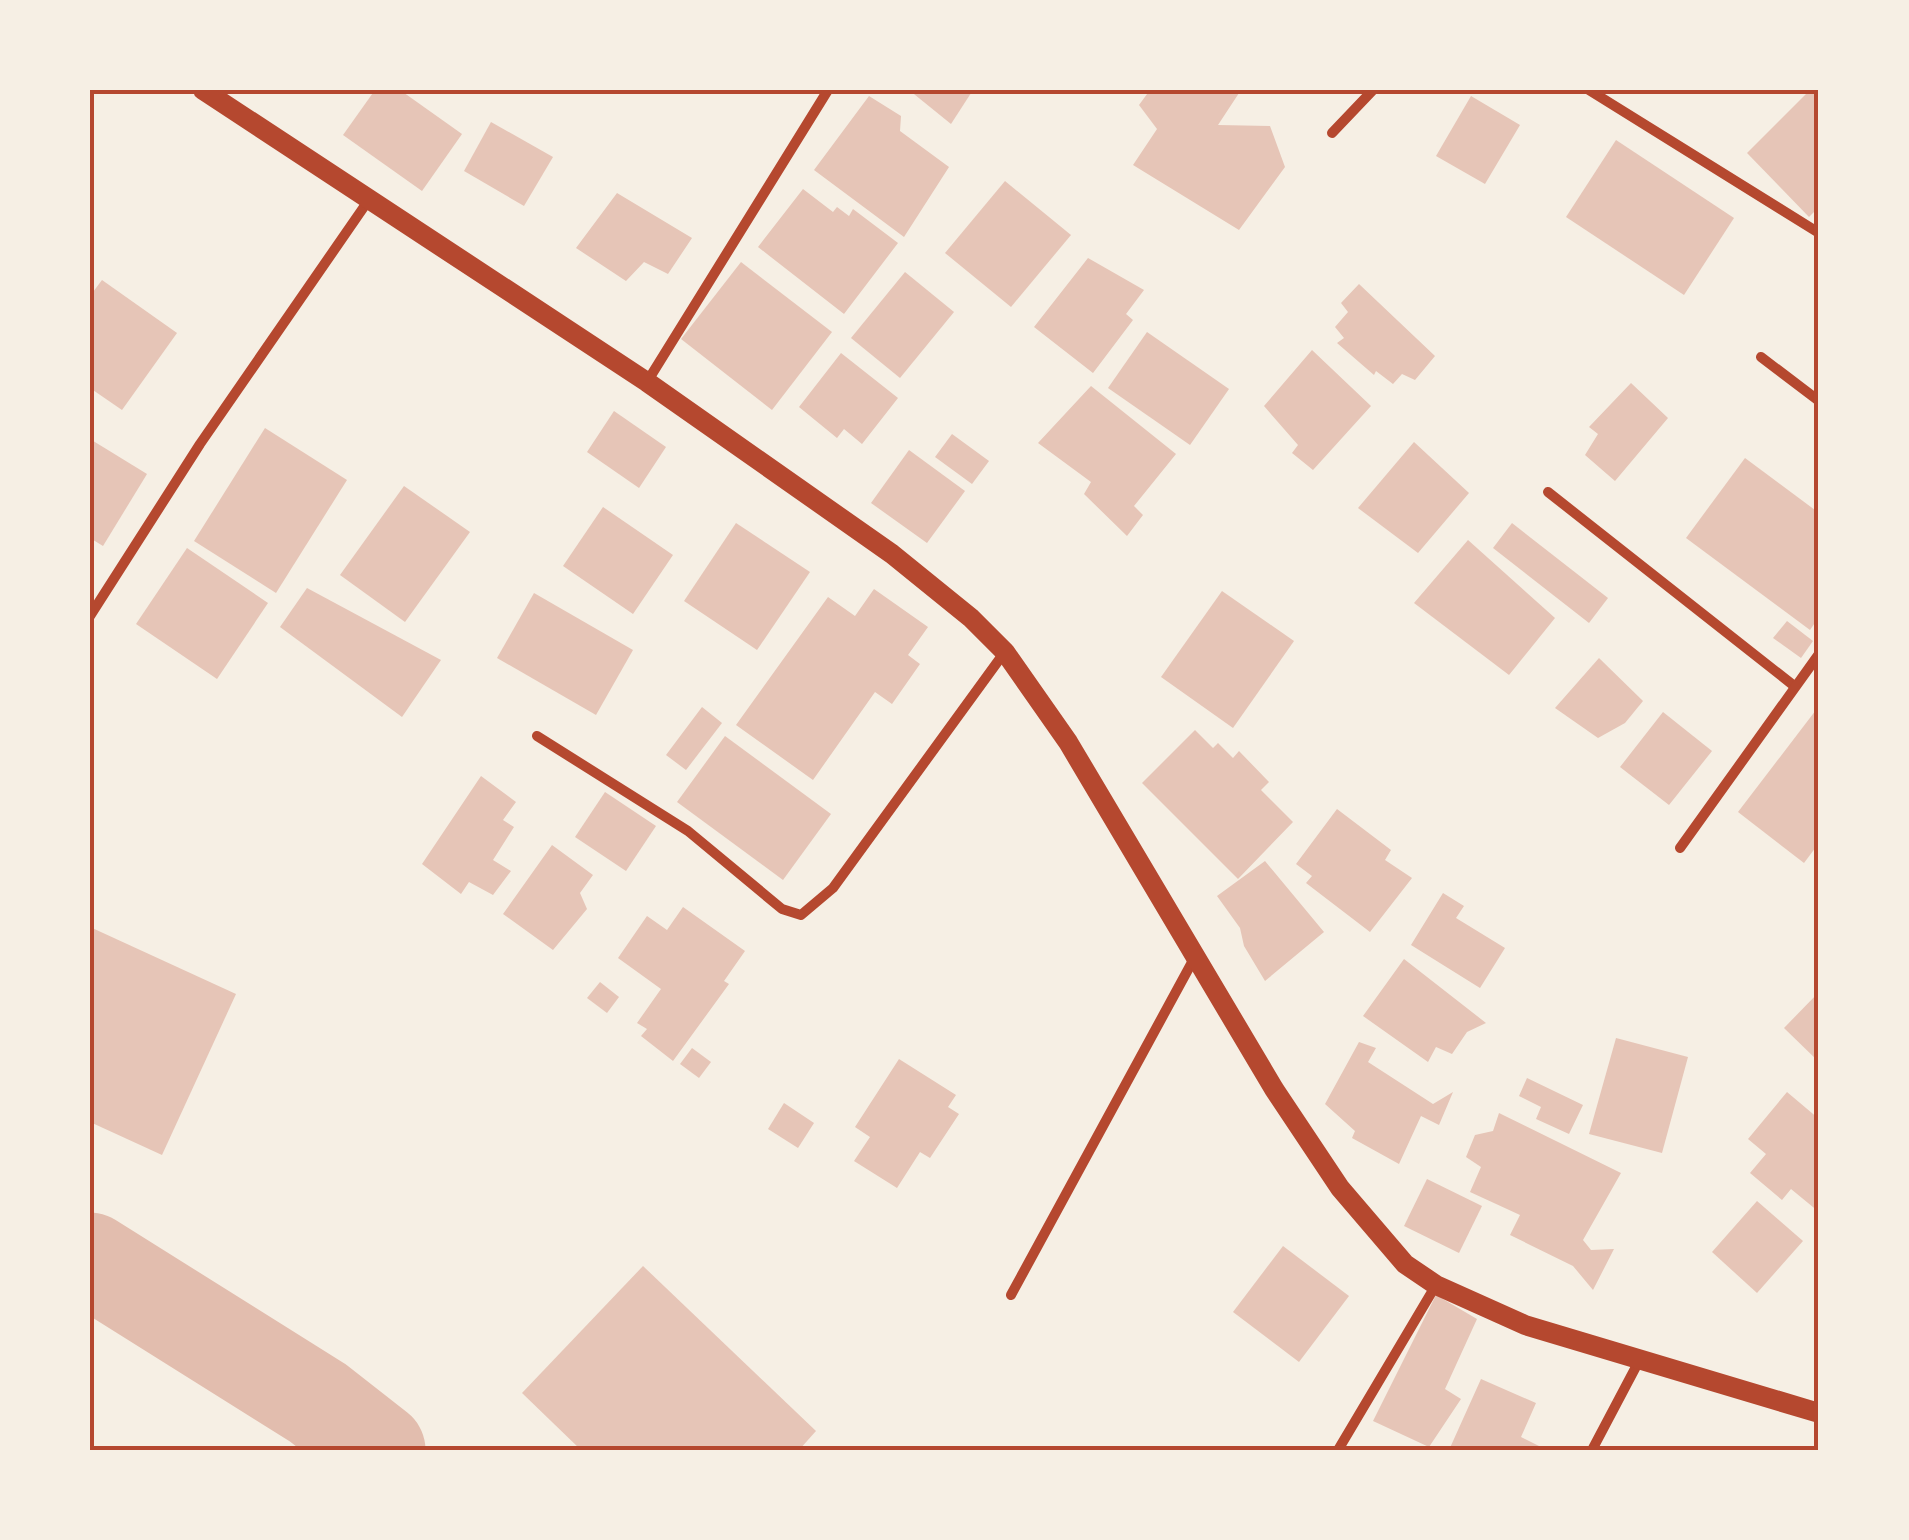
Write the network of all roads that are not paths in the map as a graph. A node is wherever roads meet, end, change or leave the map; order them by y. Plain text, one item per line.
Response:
1 (202, 90) edge
2 (828, 90) edge
3 (1372, 90) edge
4 (1589, 90) edge
5 (1332, 134) dead end
6 (368, 200) junction
7 (1819, 233) edge
8 (1761, 357) dead end
9 (647, 382) junction
10 (1819, 401) edge
11 (1548, 492) dead end
12 (90, 616) edge
13 (1005, 652) junction
14 (1819, 654) edge
15 (1794, 685) junction
16 (537, 736) dead end
17 (1680, 848) dead end
18 (1196, 954) junction
19 (1436, 1285) junction
20 (1012, 1296) dead end
21 (1639, 1361) junction
22 (1819, 1413) edge
23 (1338, 1450) edge
24 (1592, 1450) edge

1 - 6 main road
2 - 9 street
3 - 5 street
4 - 7 street
6 - 9 main road
6 - 12 street
8 - 10 street
9 - 13 main road
11 - 15 street
13 - 16 street
13 - 18 main road
14 - 15 street
15 - 17 street
18 - 19 main road
18 - 20 street
19 - 21 main road
19 - 23 street
21 - 22 main road
21 - 24 street

